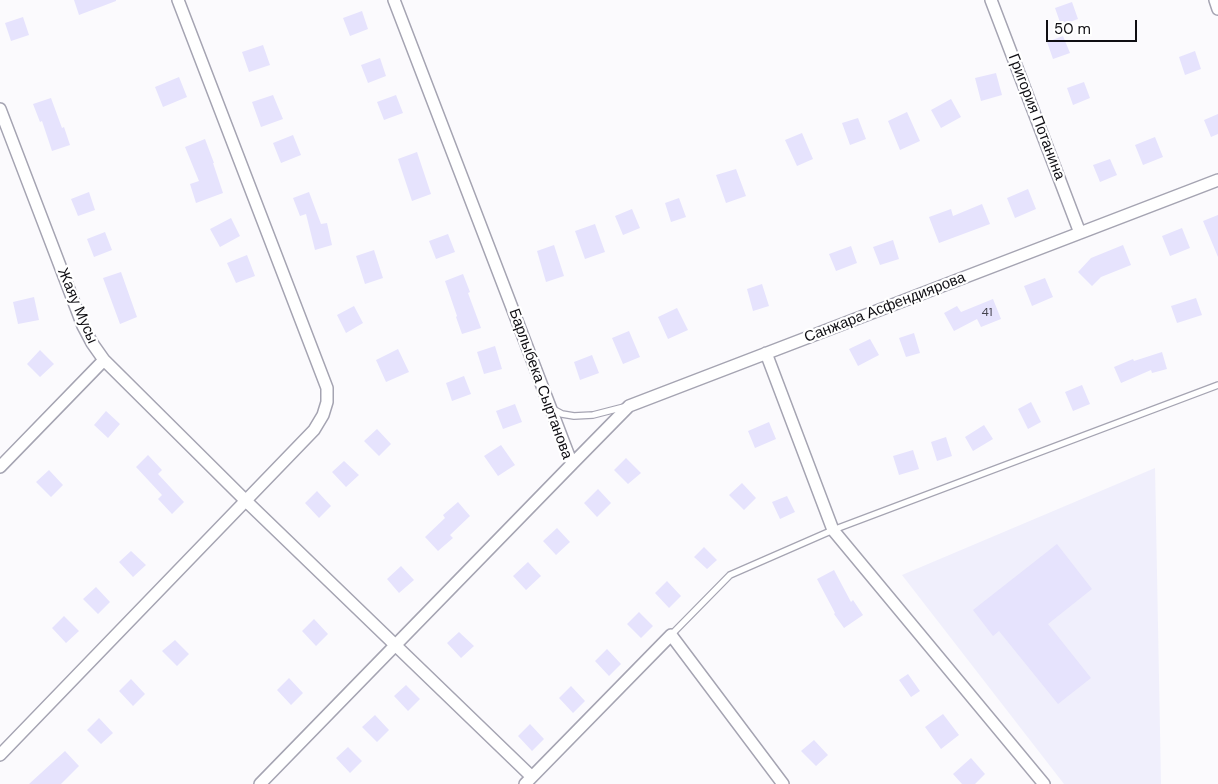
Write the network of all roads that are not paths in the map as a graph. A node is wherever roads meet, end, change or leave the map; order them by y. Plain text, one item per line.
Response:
1 (178, 0) edge
2 (394, 0) edge
3 (991, 0) edge
4 (1215, 0) edge
5 (1218, 9) edge
6 (0, 110) edge
7 (1218, 180) edge
8 (1080, 233) junction
9 (766, 353) junction
10 (104, 360) junction
11 (1218, 384) edge
12 (628, 406) junction
13 (550, 408) junction
14 (572, 464) junction
15 (0, 467) edge
16 (246, 501) junction
17 (833, 530) junction
18 (670, 636) junction
19 (395, 644) junction
20 (0, 754) edge
21 (528, 780) edge
22 (260, 784) edge
23 (783, 784) edge
24 (1044, 784) edge

1 - 16 street
2 - 13 street, Барлыбека Сыртанова
3 - 8 street, Григория Потанина
4 - 5 street
6 - 10 street, Жаяу Мусы
7 - 8 street, Санжара Асфендиярова
8 - 9 street, Санжара Асфендиярова
9 - 12 street, Санжара Асфендиярова
9 - 17 street
10 - 15 street, Жаяу Мусы
10 - 16 street
11 - 17 lane
12 - 13 lane
12 - 14 street, Санжара Асфендиярова
13 - 14 street, Барлыбека Сыртанова
14 - 19 street, Барлыбека Сыртанова
16 - 19 street
16 - 20 street
17 - 18 lane
17 - 24 street
18 - 21 street
18 - 23 street
19 - 21 street
19 - 22 street, Барлыбека Сыртанова

